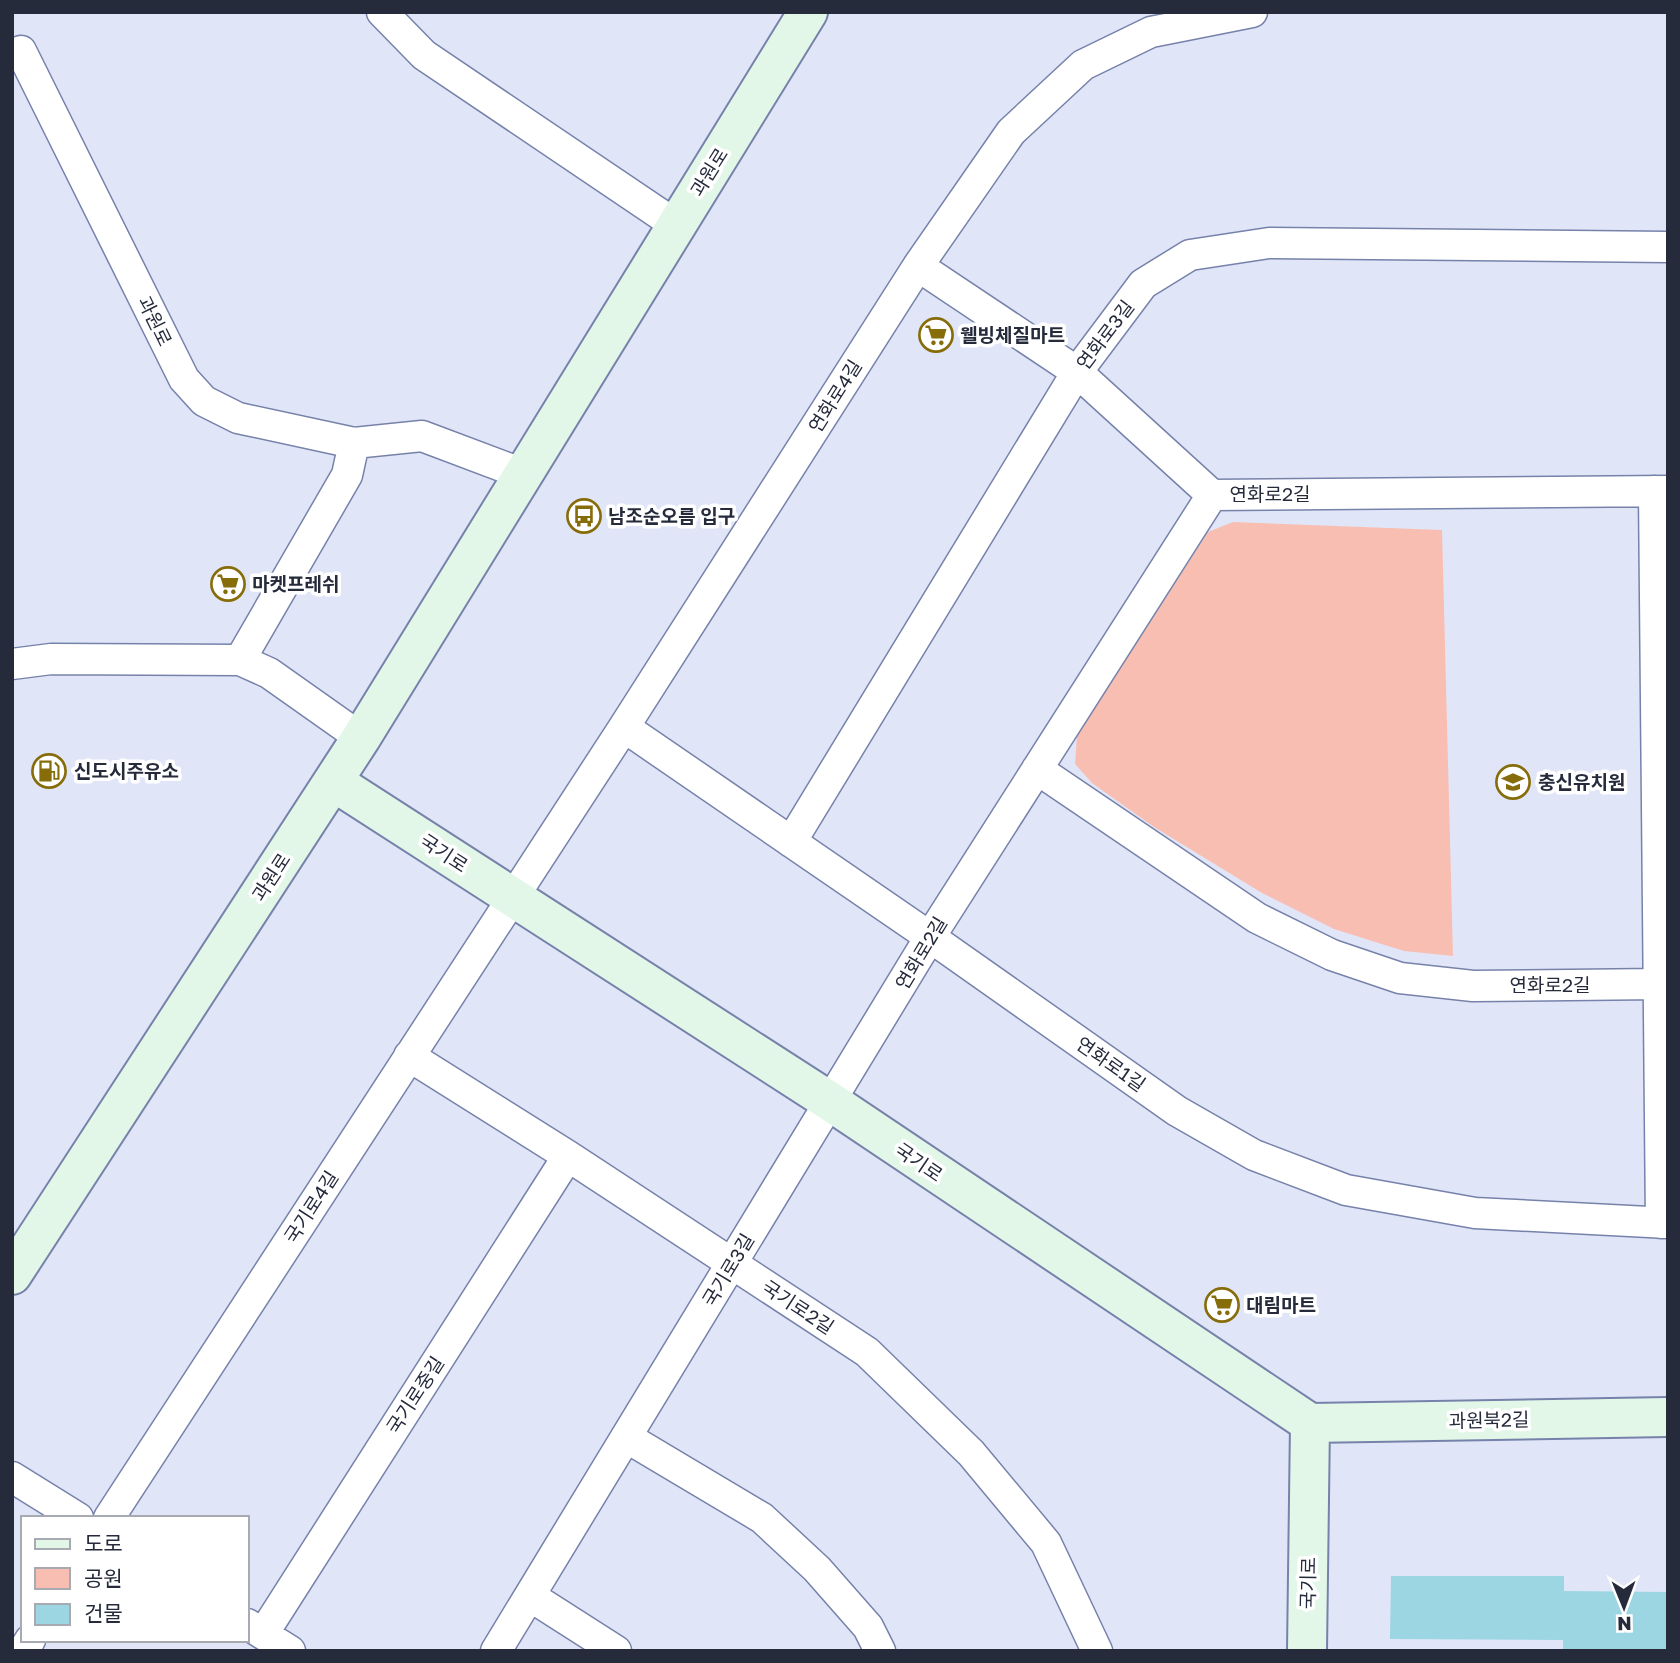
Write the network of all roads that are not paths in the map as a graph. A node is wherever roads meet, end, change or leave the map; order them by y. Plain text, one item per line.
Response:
1 (382, 12) edge
2 (808, 12) edge
3 (1252, 12) edge
4 (21, 51) dead end
5 (676, 225) junction
6 (1668, 247) edge
7 (918, 266) junction
8 (1077, 372) junction
9 (355, 443) junction
10 (523, 474) junction
11 (1661, 491) edge
12 (1212, 495) junction
13 (240, 660) junction
14 (12, 664) edge
15 (624, 727) junction
16 (361, 738) junction
17 (1037, 769) junction
18 (334, 782) junction
19 (792, 842) junction
20 (512, 897) junction
21 (930, 937) junction
22 (1659, 984) junction
23 (409, 1056) junction
24 (831, 1102) junction
25 (568, 1156) junction
26 (1665, 1223) edge
27 (732, 1264) junction
28 (12, 1275) edge
29 (1668, 1417) edge
30 (1310, 1423) junction
31 (626, 1437) junction
32 (12, 1477) edge
33 (75, 1516) edge
34 (110, 1516) edge
35 (530, 1596) junction
36 (255, 1629) edge
37 (290, 1651) edge
38 (496, 1651) edge
39 (616, 1651) edge
40 (880, 1651) edge
41 (1097, 1651) edge
42 (1307, 1651) edge

1 - 5 street
2 - 5 main road, 과원로
3 - 7 street, 연화로4길
4 - 9 street, 과원로
5 - 10 main road, 과원로
6 - 8 street, 연화로3길
7 - 8 street
7 - 15 street, 연화로4길
8 - 12 street
8 - 19 street, 연화로3길
9 - 10 street, 과원로
9 - 13 street
10 - 16 main road, 과원로
11 - 12 street, 연화로2길
11 - 22 street, 연화로2길
12 - 17 street, 연화로2길
13 - 14 street
13 - 16 street
15 - 19 street, 연화로1길
15 - 20 street, 연화로4길
16 - 18 main road, 과원로
17 - 21 street, 연화로2길
17 - 22 street, 연화로2길
18 - 20 main road, 국기로
18 - 28 main road, 과원로
19 - 21 street, 연화로1길
20 - 23 street, 국기로4길
20 - 24 main road, 국기로
21 - 24 street, 연화로2길
21 - 26 street, 연화로1길
22 - 26 street, 연화로2길
23 - 25 street, 국기로2길
23 - 34 street, 국기로4길
24 - 27 street, 국기로3길
24 - 30 main road, 국기로
25 - 27 street, 국기로2길
25 - 36 street, 국기로중길
27 - 31 street, 국기로3길
27 - 41 street, 국기로2길
29 - 30 main road, 과원북2길
30 - 42 main road, 국기로
31 - 35 street, 국기로3길
31 - 40 street
32 - 33 street
35 - 38 street, 국기로3길
35 - 39 street
36 - 37 street

